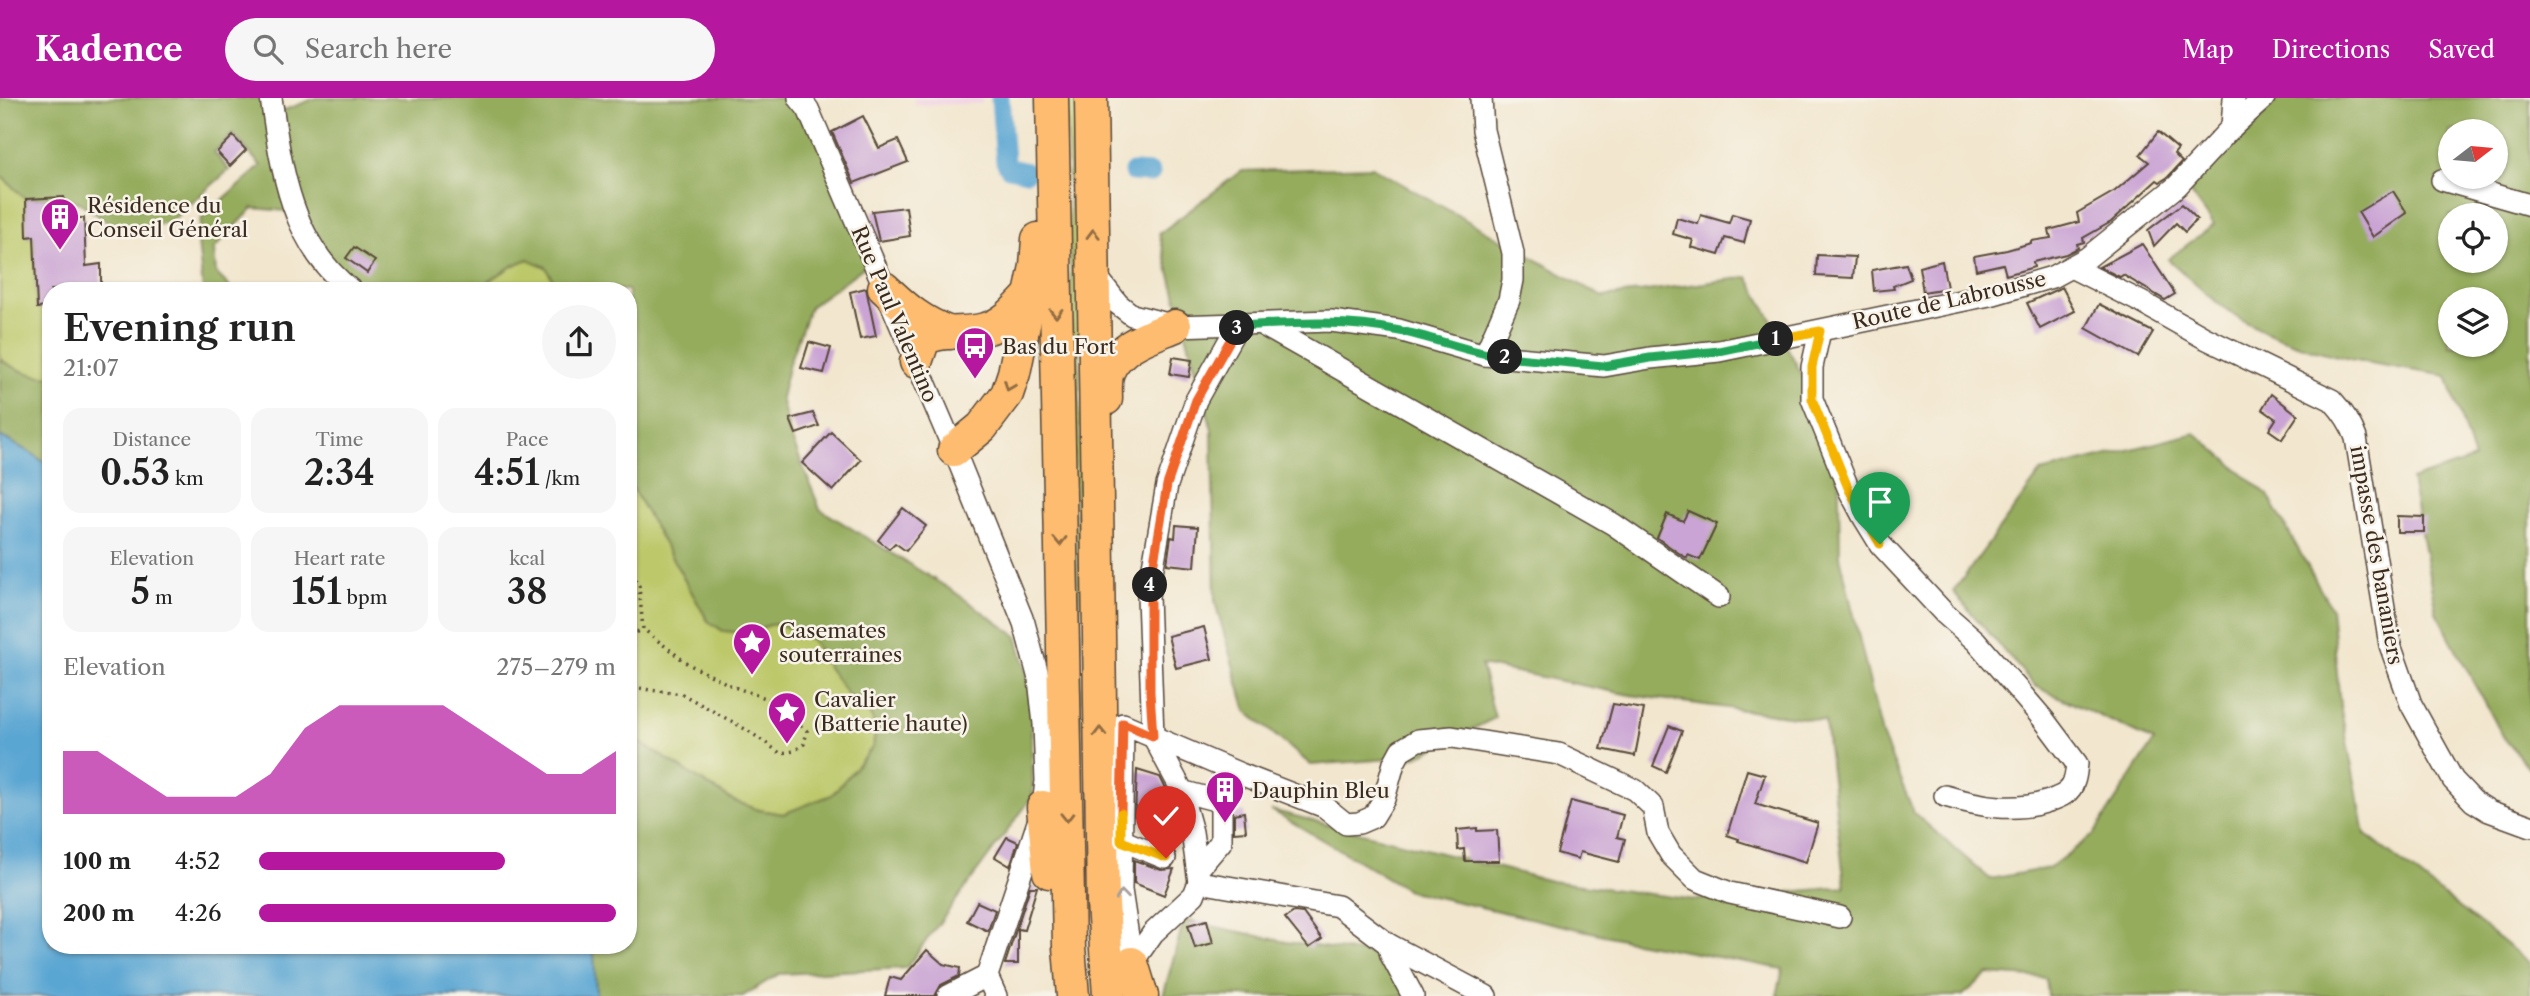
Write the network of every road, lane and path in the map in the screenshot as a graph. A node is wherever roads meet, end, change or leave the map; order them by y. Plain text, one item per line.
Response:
1 (271, 98) edge
2 (799, 98) edge
3 (1050, 98) edge
4 (1091, 98) edge
5 (1481, 98) edge
6 (2234, 98) edge
7 (2263, 98) edge
8 (2232, 127) junction
9 (2474, 189) edge
10 (2530, 205) edge
11 (2071, 267) junction
12 (1093, 272) junction
13 (342, 282) edge
14 (884, 288) junction
15 (1030, 296) junction
16 (1261, 324) junction
17 (1175, 326) junction
18 (1238, 326) junction
19 (1820, 331) junction
20 (950, 333) junction
21 (1485, 355) junction
22 (916, 362) junction
23 (954, 450) junction
24 (1095, 456) junction
25 (1096, 523) junction
26 (637, 583) edge
27 (1719, 597) dead end
28 (643, 629) junction
29 (637, 632) edge
30 (637, 687) edge
31 (1123, 723) junction
32 (1153, 736) junction
33 (1181, 791) junction
34 (1945, 796) dead end
35 (1043, 807) junction
36 (2530, 826) edge
37 (1121, 841) junction
38 (1166, 858) dead end
39 (1198, 876) junction
40 (1840, 917) dead end
41 (1388, 944) junction
42 (1069, 947) junction
43 (1132, 963) junction
44 (987, 976) junction
45 (948, 996) edge
46 (996, 996) edge
47 (1073, 996) edge
48 (1109, 996) edge
49 (1142, 996) edge
50 (1413, 996) edge
51 (1486, 996) edge

1 - 13 street
2 - 14 street, Rue Paul Valentino
3 - 15 highway
3 -> 42 highway
12 -> 4 highway
5 - 21 street
6 - 8 street
7 - 8 street, Route de Labrousse
8 - 11 street, Route de Labrousse
9 - 10 street
11 - 19 street, Route de Labrousse
11 - 36 street, impasse des bananiers
12 - 17 street, Route de Labrousse
12 - 24 highway
14 - 20 highway
14 - 22 street, Rue Paul Valentino
15 - 20 highway
15 -> 23 highway
16 - 18 street, Route de Labrousse
16 - 21 street, Route de Labrousse
16 - 27 street
17 - 18 street, Route de Labrousse
17 - 24 highway
18 - 32 street
19 - 21 street, Route de Labrousse
19 - 34 street
20 - 22 highway
22 - 23 street, Rue Paul Valentino
23 - 35 street, Rue Paul Valentino
24 - 25 highway
25 - 31 highway
48 -> 25 highway
26 - 28 path
28 - 29 path
28 - 30 path
31 - 32 street
31 - 37 street
32 - 33 street
32 - 40 street
33 - 39 street
33 - 39 street
35 - 42 highway
35 - 44 street, Rue Paul Valentino
37 - 38 street
43 -> 37 street
39 - 41 street
39 - 43 street
41 - 50 street
41 - 51 street
42 - 47 highway
43 - 49 highway
44 - 45 street
44 - 46 street

